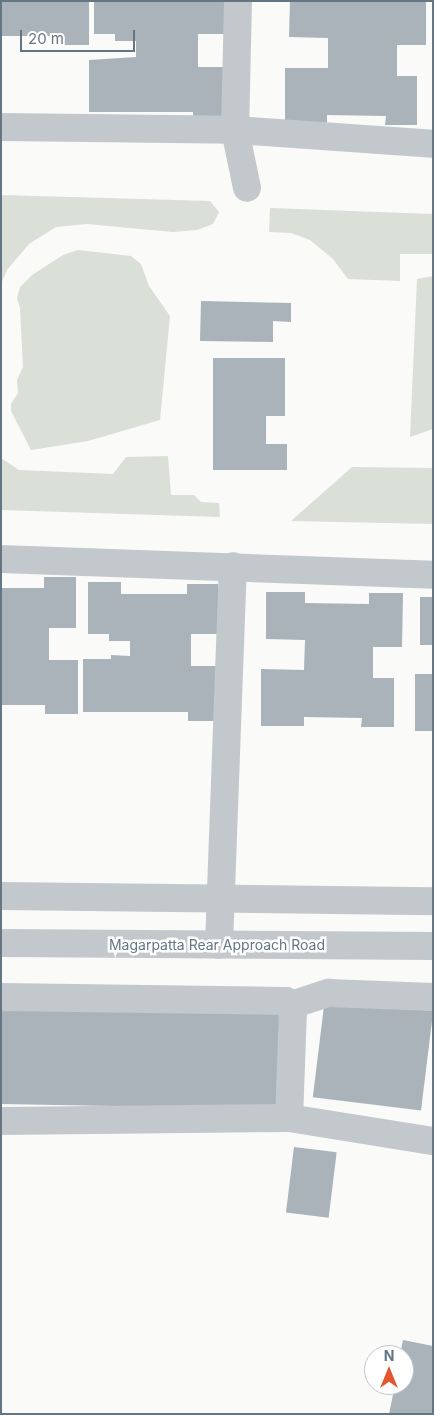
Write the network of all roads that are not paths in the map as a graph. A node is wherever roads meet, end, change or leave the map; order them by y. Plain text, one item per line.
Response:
1 (238, 1) edge
2 (1, 127) edge
3 (235, 130) junction
4 (433, 144) edge
5 (247, 188) dead end
6 (1, 559) edge
7 (233, 566) junction
8 (433, 575) edge
9 (1, 896) edge
10 (221, 898) junction
11 (433, 901) edge
12 (1, 943) edge
13 (220, 945) junction
14 (433, 946) edge
15 (1, 997) edge
16 (433, 997) edge
17 (291, 1005) junction
18 (290, 1118) junction
19 (1, 1121) edge
20 (433, 1141) edge

1 - 3 street
2 - 3 street
3 - 4 street
3 - 5 street
6 - 7 street
7 - 8 street
7 - 10 street
9 - 10 street
10 - 11 street
10 - 13 street
12 - 13 street, Magarpatta Rear Approach Road
13 - 14 street, Magarpatta Rear Approach Road
15 - 17 street
16 - 17 street
17 - 18 street
18 - 19 street
18 - 20 street

